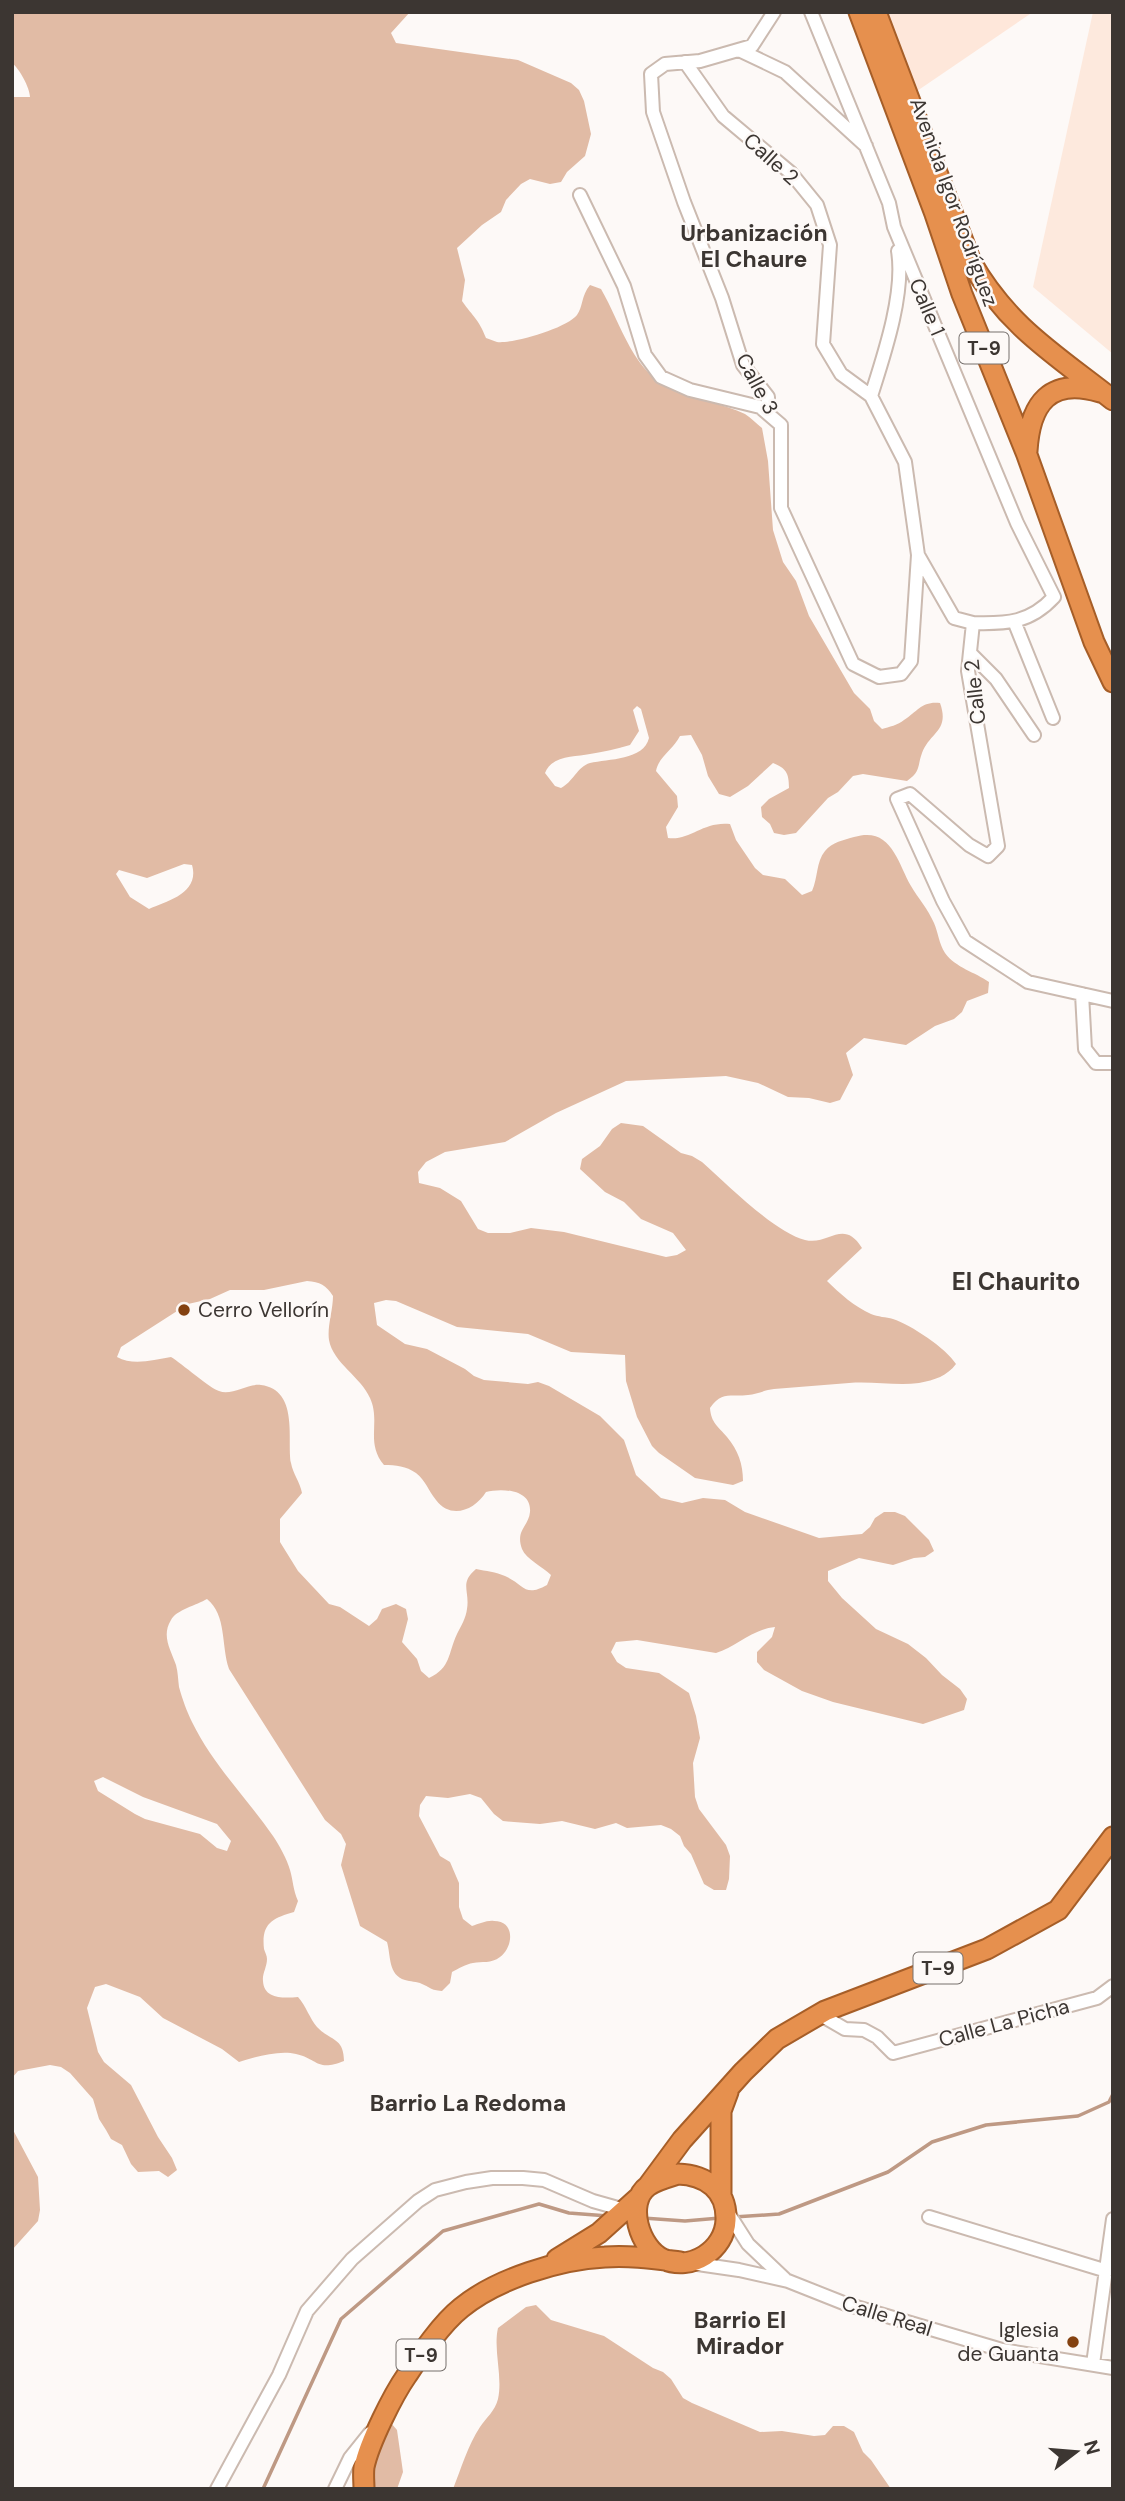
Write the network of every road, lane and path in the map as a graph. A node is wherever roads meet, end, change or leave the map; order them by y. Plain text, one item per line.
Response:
1 (774, 12) edge
2 (811, 12) edge
3 (859, 12) edge
4 (876, 12) edge
5 (739, 50) junction
6 (685, 62) junction
7 (868, 148) junction
8 (580, 195) dead end
9 (894, 227) junction
10 (871, 396) junction
11 (1109, 397) edge
12 (767, 413) junction
13 (1027, 455) junction
14 (918, 555) junction
15 (1014, 621) junction
16 (973, 623) junction
17 (970, 653) junction
18 (1113, 682) edge
19 (1052, 718) dead end
20 (1034, 735) dead end
21 (1082, 994) junction
22 (1113, 1001) edge
23 (1113, 1063) edge
24 (1113, 1837) edge
25 (1113, 1986) edge
26 (825, 2011) junction
27 (743, 2072) junction
28 (723, 2202) junction
29 (634, 2207) junction
30 (929, 2217) dead end
31 (1113, 2219) edge
32 (1112, 2238) edge
33 (680, 2262) junction
34 (538, 2270) junction
35 (1107, 2271) junction
36 (788, 2281) junction
37 (1093, 2364) junction
38 (1113, 2368) edge
39 (385, 2413) junction
40 (217, 2489) edge
41 (335, 2489) edge
42 (364, 2489) edge

1 - 5 street
2 - 7 street, Calle 1
3 - 13 highway, Avenida Igor Rodríguez / T-9
4 - 11 highway, Avenida Igor Rodríguez / T-9
5 - 6 street
5 - 7 street
6 - 10 street, Calle 2
6 - 12 street, Calle 3
7 - 9 street, Calle 1
8 - 12 street
9 - 10 street
9 - 15 street, Calle 1
10 - 14 street, Calle 2
11 - 13 highway, T-9
12 - 14 street, Calle 3
13 - 18 highway, Avenida Igor Rodríguez / T-9
14 - 16 street, Calle 2
15 - 16 street
15 - 19 street
16 - 17 street, Calle 2
17 - 20 street
17 - 21 street, Calle 2
21 - 22 street, Calle 2
21 - 23 street
24 - 26 highway, T-9
25 - 26 street, Calle La Picha
26 - 27 highway, T-9
27 - 28 highway, T-9
27 - 29 highway, T-9
28 - 29 highway, T-9
28 - 33 highway, T-9
28 - 36 street
29 - 33 highway
29 - 34 highway, T-9
29 - 40 street
30 - 35 street
31 - 32 street
32 - 35 street
33 - 34 highway, T-9
33 - 36 street
34 - 39 highway, T-9
35 - 37 street
36 - 37 street, Calle Real
37 - 38 street, Calle Real
39 - 41 street
39 - 42 highway, T-9

